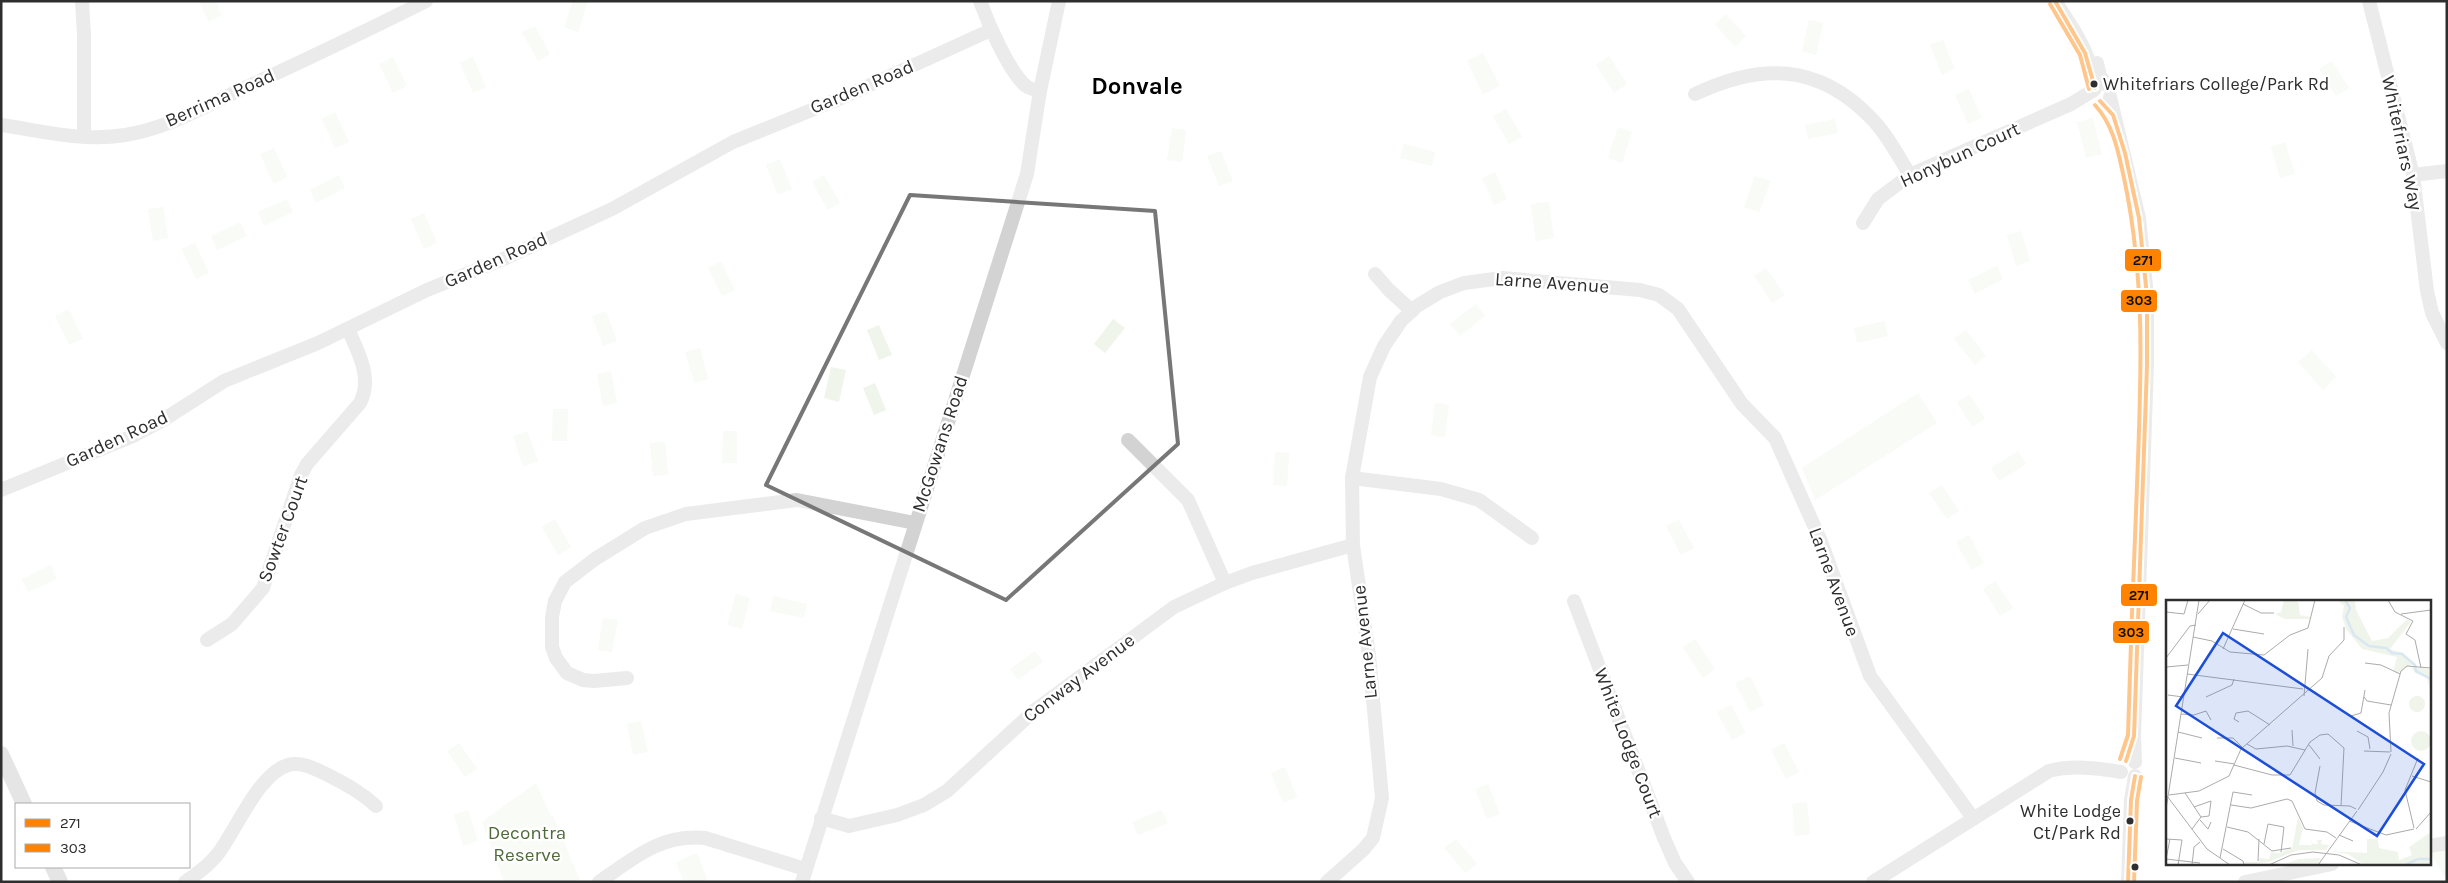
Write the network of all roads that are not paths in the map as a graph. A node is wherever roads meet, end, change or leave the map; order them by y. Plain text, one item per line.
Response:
1 (82, 1) edge
2 (426, 1) edge
3 (980, 1) edge
4 (1059, 1) edge
5 (2055, 1) edge
6 (2064, 1) edge
7 (2369, 1) edge
8 (991, 30) junction
9 (1040, 91) junction
10 (2100, 93) junction
11 (1695, 94) dead end
12 (1, 125) edge
13 (84, 137) junction
14 (2447, 171) edge
15 (1910, 175) junction
16 (2413, 175) junction
17 (1863, 223) dead end
18 (1376, 274) dead end
19 (1412, 311) junction
20 (348, 329) junction
21 (2447, 343) edge
22 (1128, 440) dead end
23 (1352, 478) junction
24 (1, 490) edge
25 (916, 523) junction
26 (1532, 538) dead end
27 (1353, 545) junction
28 (1225, 583) junction
29 (1574, 601) dead end
30 (207, 640) dead end
31 (627, 678) dead end
32 (3, 765) edge
33 (2127, 769) junction
34 (23, 803) edge
35 (376, 806) dead end
36 (821, 818) junction
37 (1973, 818) junction
38 (2447, 843) edge
39 (2430, 846) edge
40 (2322, 866) edge
41 (53, 868) edge
42 (804, 876) edge
43 (60, 882) edge
44 (185, 882) edge
45 (599, 882) edge
46 (1327, 882) edge
47 (1688, 882) edge
48 (1873, 882) edge
49 (2128, 882) edge
50 (2245, 882) edge

1 - 13 street
2 - 13 street, Berrima Road
3 - 8 street
4 - 9 street, McGowans Road
5 - 10 street
6 - 10 street
7 - 16 street, Whitefriars Way
8 - 9 street
8 - 20 street, Garden Road
9 - 25 street, McGowans Road
10 - 15 street, Honybun Court
10 - 33 street
11 - 15 street
12 - 13 street, Berrima Road
14 - 16 street
15 - 17 street, Honybun Court
16 - 21 street, Whitefriars Way
18 - 19 street
19 - 23 street, Larne Avenue
19 - 37 street, Larne Avenue
20 - 24 street, Garden Road
20 - 30 street, Sowter Court
22 - 28 street
23 - 26 street
23 - 27 street, Larne Avenue
25 - 31 street
25 - 36 street, McGowans Road
27 - 28 street, Conway Avenue
27 - 46 street, Larne Avenue
28 - 36 street, Conway Avenue
29 - 47 street, White Lodge Court
32 - 34 main road
33 - 37 street
33 - 49 street
35 - 44 street
36 - 42 street, McGowans Road
37 - 48 street
38 - 39 street
40 - 50 street
41 - 43 main road
42 - 45 street

